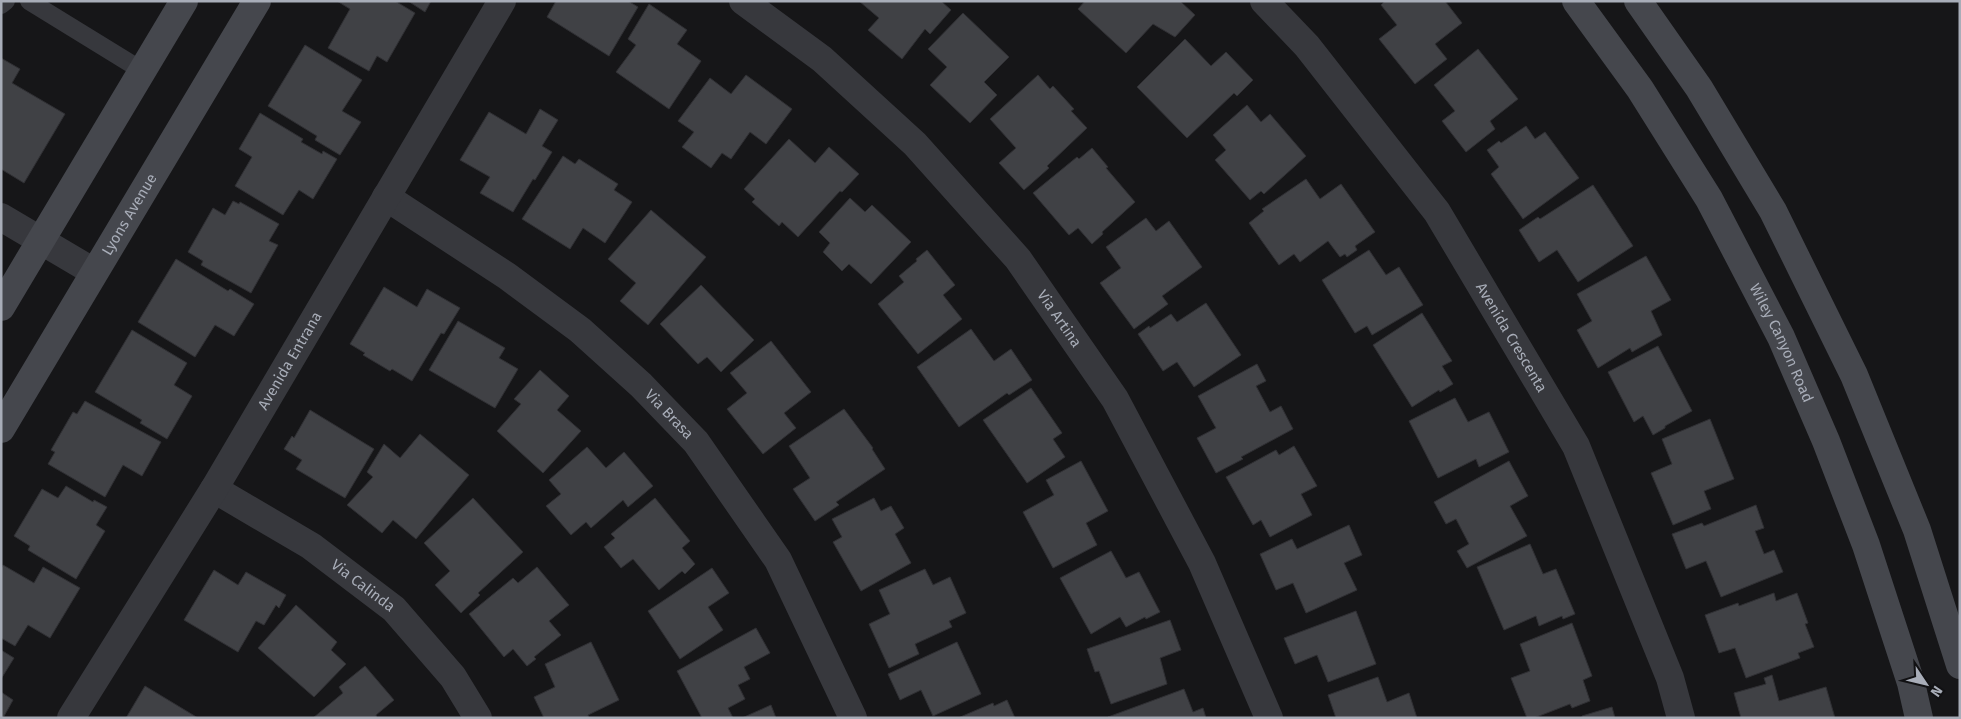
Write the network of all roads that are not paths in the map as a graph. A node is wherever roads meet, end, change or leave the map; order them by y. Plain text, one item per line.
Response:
1 (6, 1) edge
2 (30, 1) edge
3 (257, 1) edge
4 (502, 1) edge
5 (743, 1) edge
6 (1264, 1) edge
7 (1576, 1) edge
8 (1638, 1) edge
9 (180, 3) edge
10 (1, 5) edge
11 (144, 72) junction
12 (386, 197) junction
13 (1, 217) edge
14 (41, 240) junction
15 (94, 272) junction
16 (1, 307) edge
17 (1, 429) edge
18 (214, 489) junction
19 (1960, 665) edge
20 (71, 718) edge
21 (478, 718) edge
22 (853, 718) edge
23 (1268, 718) edge
24 (1681, 718) edge
25 (1919, 718) edge

1 - 10 lane
2 - 11 lane
3 - 15 main road, Lyons Avenue
4 - 12 street, Avenida Entrana
5 - 23 street, Via Artina
6 - 24 street, Avenida Crescenta
7 - 25 main road, Wiley Canyon Road
8 - 19 main road
9 - 11 main road
11 - 14 main road
12 - 18 street, Avenida Entrana
12 - 22 street, Via Brasa
13 - 14 street
14 - 15 street
14 - 16 main road
15 - 17 main road, Lyons Avenue
18 - 20 street, Avenida Entrana
18 - 21 street, Via Calinda

